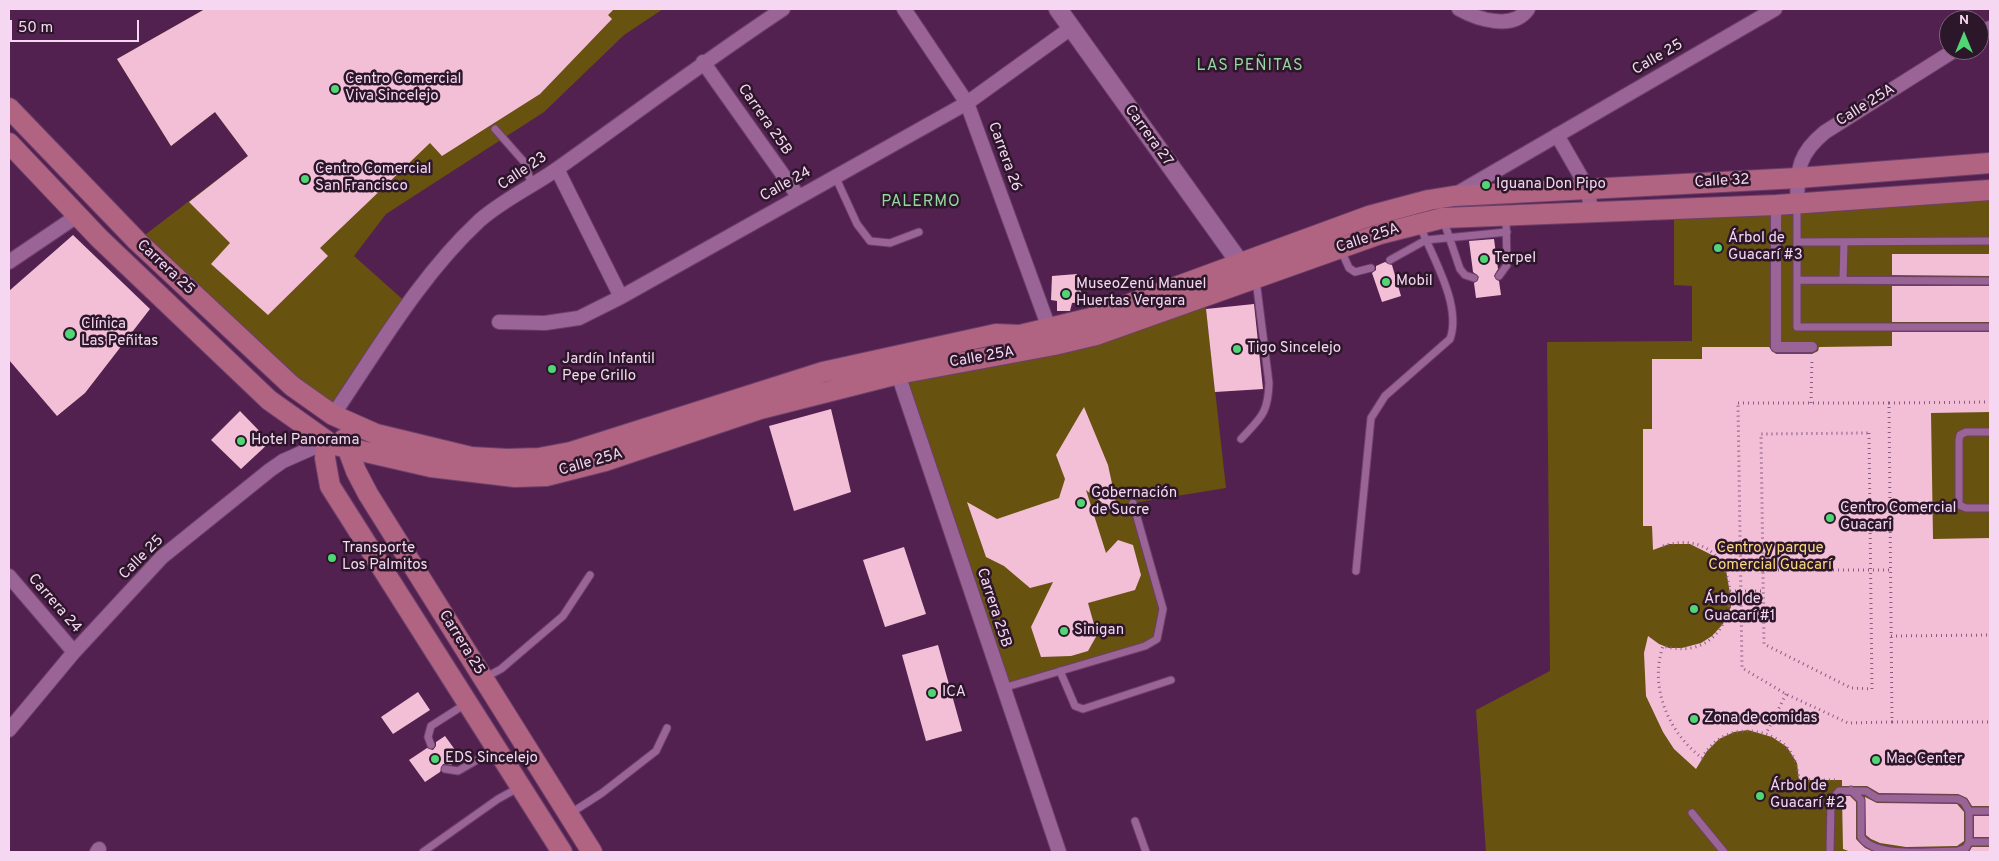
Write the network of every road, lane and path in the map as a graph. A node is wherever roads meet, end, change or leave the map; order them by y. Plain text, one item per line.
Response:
1 (783, 9) edge
2 (904, 9) edge
3 (1058, 9) edge
4 (1459, 9) edge
5 (1528, 9) edge
6 (1775, 9) edge
7 (1071, 28) junction
8 (1939, 60) edge
9 (703, 62) junction
10 (967, 103) junction
11 (9, 108) edge
12 (495, 128) dead end
13 (1557, 135) junction
14 (9, 143) edge
15 (1990, 163) edge
16 (556, 169) junction
17 (835, 176) junction
18 (1798, 178) junction
19 (532, 186) junction
20 (1588, 189) junction
21 (1990, 190) edge
22 (798, 196) junction
23 (1454, 196) junction
24 (1797, 204) junction
25 (1776, 205) junction
26 (1590, 211) junction
27 (77, 216) junction
28 (1507, 224) junction
29 (1446, 227) junction
30 (919, 232) dead end
31 (1422, 232) junction
32 (1990, 241) edge
33 (1798, 242) junction
34 (1844, 242) junction
35 (1340, 247) junction
36 (1390, 260) dead end
37 (9, 262) edge
38 (1240, 263) junction
39 (1371, 268) dead end
40 (1255, 276) junction
41 (1499, 276) dead end
42 (1474, 278) dead end
43 (1798, 280) junction
44 (1843, 280) junction
45 (1990, 281) edge
46 (621, 297) junction
47 (499, 322) dead end
48 (1990, 327) edge
49 (1049, 328) junction
50 (1020, 335) junction
51 (1812, 347) joint
52 (898, 374) junction
53 (1990, 402) edge
54 (1811, 403) junction
55 (1889, 403) junction
56 (334, 414) junction
57 (1990, 432) edge
58 (376, 434) junction
59 (1242, 439) dead end
60 (339, 443) junction
61 (1133, 503) dead end
62 (1990, 508) edge
63 (1663, 546) dead end
64 (1763, 570) junction
65 (1890, 570) junction
66 (1356, 571) dead end
67 (590, 575) dead end
68 (10, 580) edge
69 (1730, 590) junction
70 (1763, 590) junction
71 (1990, 635) edge
72 (1891, 636) junction
73 (74, 652) junction
74 (1060, 671) junction
75 (483, 678) junction
76 (1171, 680) dead end
77 (1002, 688) junction
78 (1786, 694) junction
79 (467, 703) junction
80 (1892, 722) junction
81 (1990, 722) edge
82 (667, 728) dead end
83 (9, 730) edge
84 (1766, 734) junction
85 (431, 745) dead end
86 (496, 749) junction
87 (445, 768) dead end
88 (1842, 780) dead end
89 (520, 787) junction
90 (1848, 790) junction
91 (1969, 811) junction
92 (1990, 811) edge
93 (1692, 813) dead end
94 (569, 815) junction
95 (1135, 821) dead end
96 (1969, 842) junction
97 (1990, 842) edge
98 (423, 852) edge
99 (562, 852) edge
100 (592, 852) edge
101 (1059, 852) edge
102 (1146, 852) edge
103 (1724, 852) edge
104 (1830, 852) edge

1 - 9 street, Calle 23
2 - 10 street, Carrera 26
3 - 7 street, Carrera 27
4 - 5 street
6 - 13 street, Calle 25
7 - 10 street, Calle 24
7 - 38 street, Carrera 27
8 - 18 street, Calle 25A
9 - 16 street, Calle 23
9 - 22 street, Carrera 25B
10 - 17 street, Calle 24
10 - 49 street, Carrera 26
11 - 56 main road, Carrera 25
12 - 19 lane
13 - 20 street
13 - 23 street, Calle 25
14 - 27 main road, Carrera 25
15 - 18 main road, Calle 32
16 - 19 street, Calle 23
16 - 46 street
17 - 22 street, Calle 24
17 - 30 lane
18 - 20 main road, Calle 32
18 - 24 street, Calle 25A
19 - 56 street, Calle 23
20 - 23 main road, Calle 32
20 - 26 street
21 - 24 main road, Calle 32
22 - 46 street, Calle 24
23 - 38 main road, Calle 25A
24 - 25 main road, Calle 32
24 - 33 lane
25 - 26 main road, Calle 32
25 - 51 street
26 - 28 main road, Calle 25A
27 - 37 street
27 - 60 main road, Carrera 25
28 - 29 main road, Calle 25A
28 - 41 lane
29 - 31 main road, Calle 25A
29 - 42 lane
31 - 35 main road, Calle 25A
31 - 36 lane
31 - 66 lane
32 - 34 lane
33 - 34 lane
33 - 43 lane
34 - 44 lane
35 - 39 lane
35 - 40 main road, Calle 25A
38 - 49 main road, Calle 25A
40 - 52 main road, Calle 25A
40 - 59 lane
43 - 44 lane
43 - 48 lane
44 - 45 lane
46 - 47 street, Calle 24
49 - 50 main road, Calle 25A
50 - 52 main road
50 - 58 main road, Calle 25A
51 - 54 path
52 - 60 main road, Calle 25A
52 - 77 street, Carrera 25B
53 - 55 path
54 - 55 path
54 - 78 path
55 - 65 path
56 - 58 main road, Calle 25A
56 - 60 main road
57 - 62 lane
58 - 60 main road
60 - 73 street, Calle 25
60 - 75 main road, Carrera 25
60 - 79 main road, Carrera 25
61 - 74 lane
63 - 69 path
64 - 65 path
64 - 70 path
64 - 70 path
65 - 72 path
67 - 75 lane
68 - 73 street, Carrera 24
69 - 70 path
69 - 84 path
71 - 72 path
72 - 80 path
73 - 83 street, Calle 25
74 - 76 lane
74 - 77 lane
75 - 94 main road, Carrera 25
77 - 101 street, Carrera 25B
78 - 80 path
78 - 84 path
79 - 85 lane
79 - 86 main road, Carrera 25
80 - 81 path
82 - 94 lane
84 - 88 path
86 - 87 lane
86 - 89 main road, Carrera 25
89 - 98 lane
89 - 99 main road, Carrera 25
90 - 91 lane
90 - 96 lane
90 - 104 lane
91 - 92 lane
91 - 96 lane
93 - 103 lane
94 - 100 main road, Carrera 25
95 - 102 lane
96 - 97 lane

